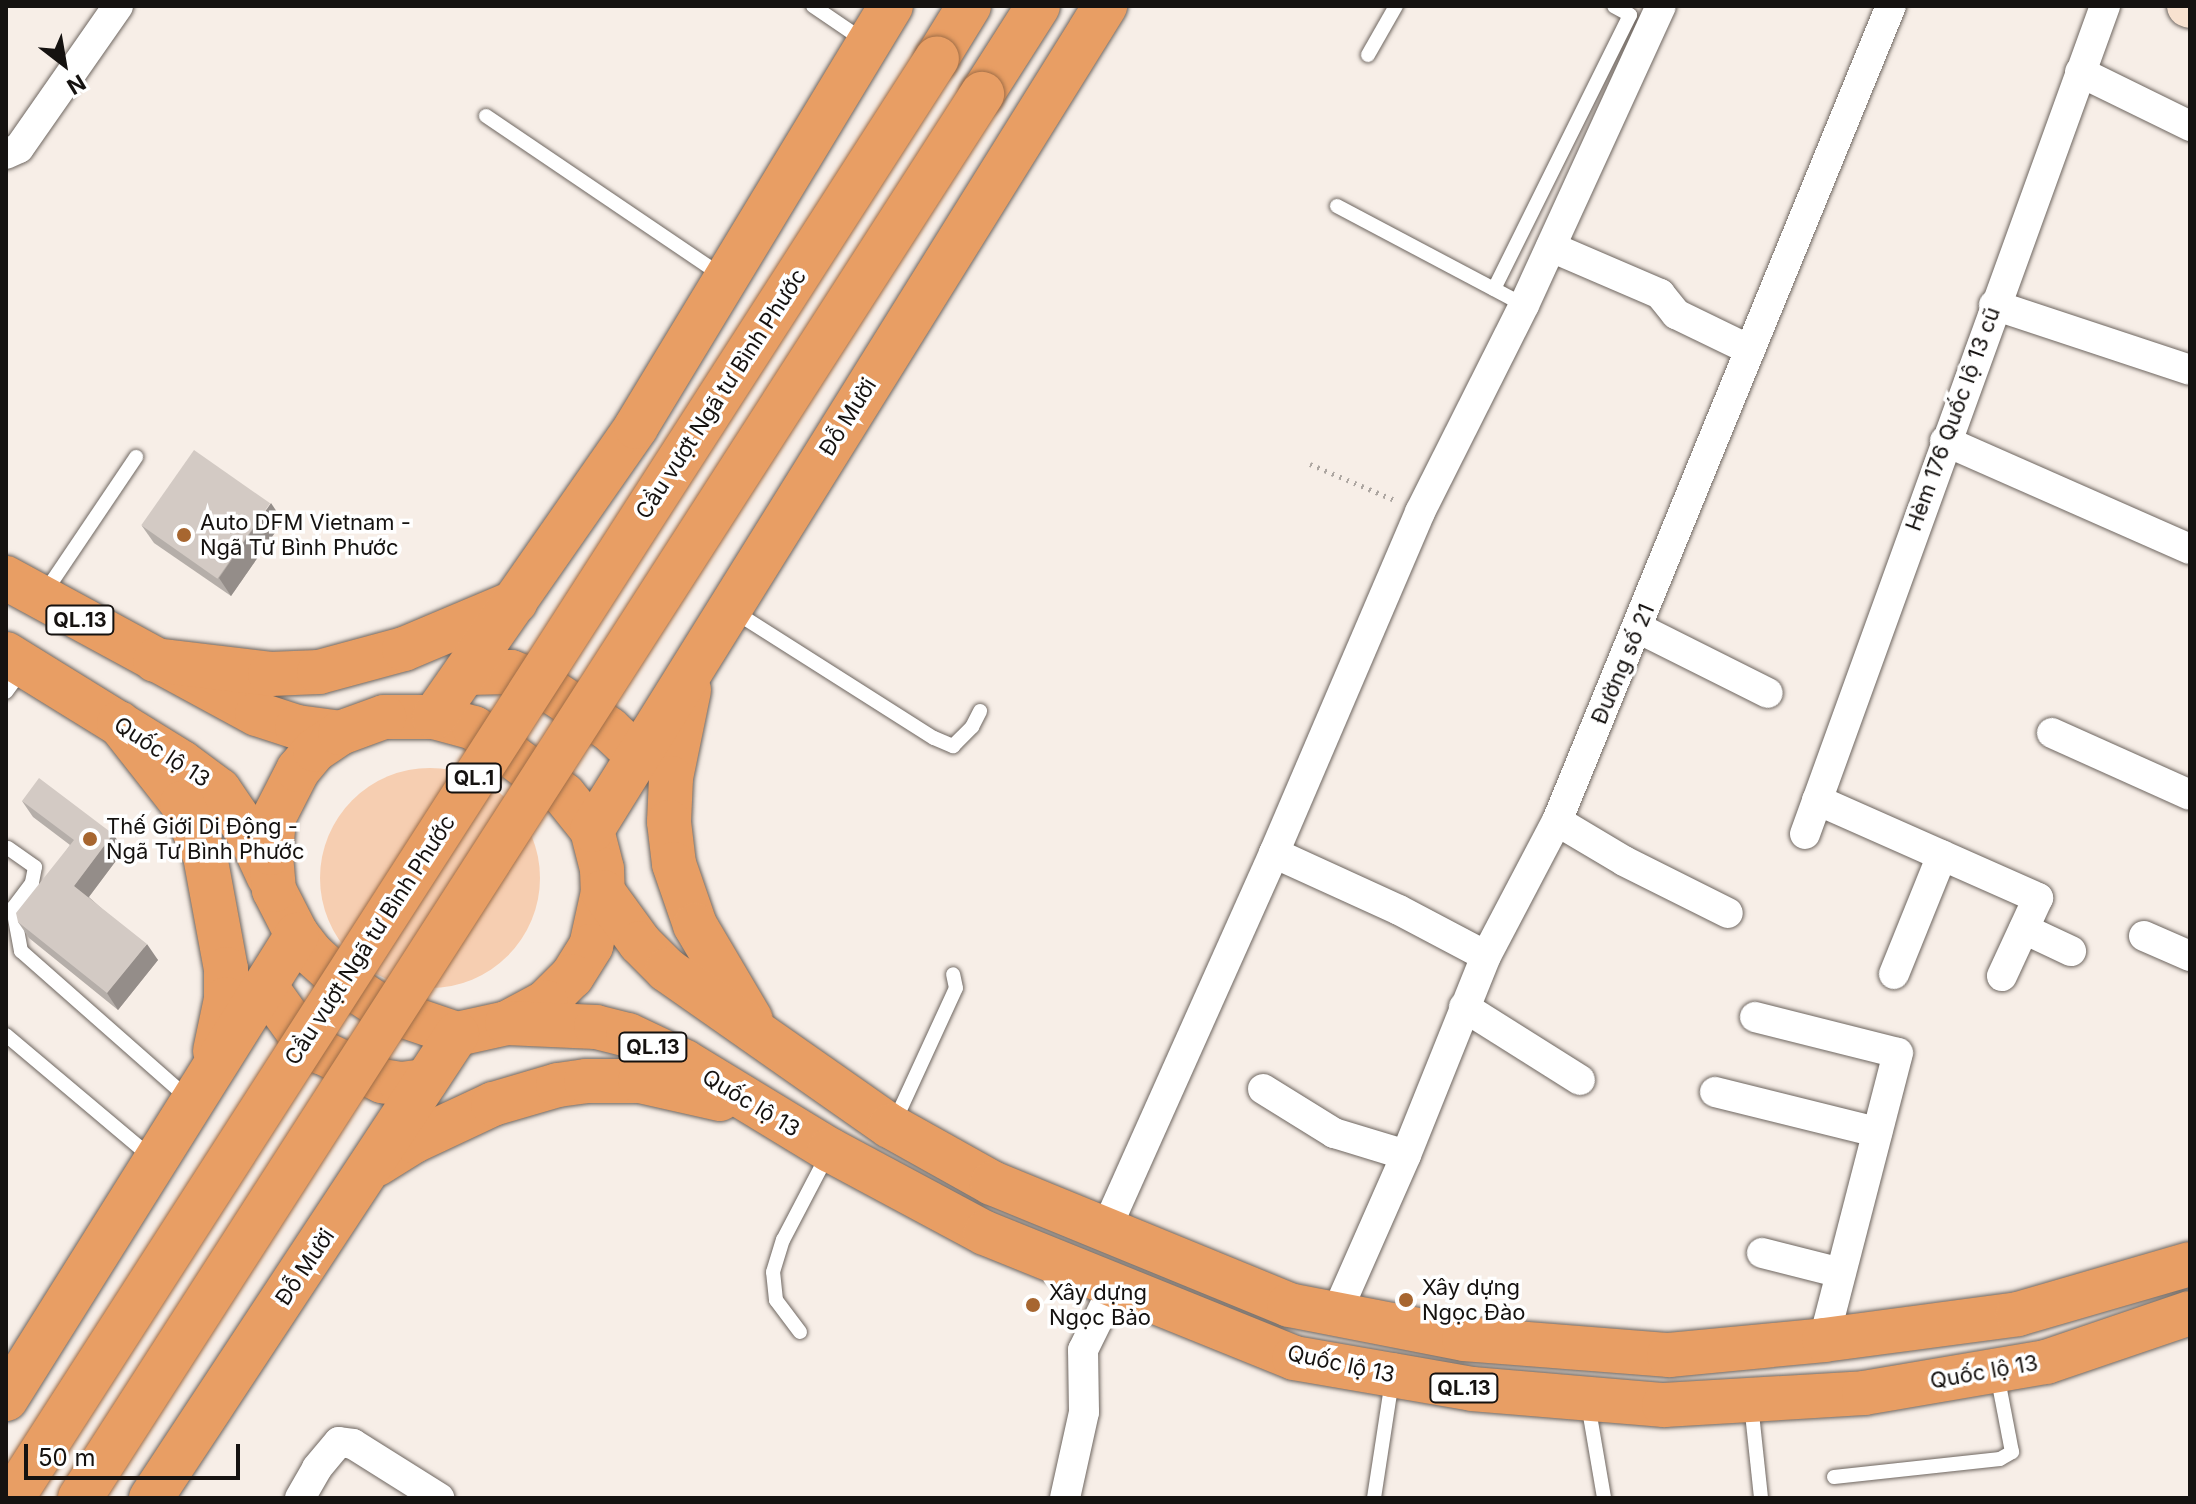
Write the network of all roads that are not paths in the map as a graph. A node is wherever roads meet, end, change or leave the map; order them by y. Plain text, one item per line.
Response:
1 (118, 6) edge
2 (813, 6) edge
3 (969, 6) edge
4 (1038, 6) edge
5 (1070, 6) edge
6 (1105, 6) edge
7 (1396, 6) edge
8 (1614, 6) edge
9 (1661, 6) edge
10 (1891, 6) edge
11 (2105, 6) edge
12 (919, 28) edge
13 (869, 44) junction
14 (1368, 55) dead end
15 (2080, 72) junction
16 (996, 98) junction
17 (486, 116) dead end
18 (2190, 126) edge
19 (6, 154) edge
20 (1337, 206) dead end
21 (1551, 247) junction
22 (727, 279) junction
23 (1494, 289) junction
24 (1524, 305) junction
25 (1994, 305) junction
26 (1750, 350) junction
27 (2190, 370) edge
28 (1945, 441) junction
29 (136, 457) dead end
30 (2190, 549) edge
31 (23, 588) edge
32 (518, 600) junction
33 (729, 608) junction
34 (1638, 628) junction
35 (155, 660) junction
36 (696, 661) junction
37 (12, 671) edge
38 (467, 673) junction
39 (1768, 693) dead end
40 (980, 711) dead end
41 (434, 717) junction
42 (119, 723) junction
43 (340, 733) junction
44 (2052, 733) dead end
45 (636, 754) junction
46 (2190, 795) edge
47 (1817, 800) junction
48 (1557, 821) junction
49 (592, 830) junction
50 (1805, 834) dead end
51 (8, 848) dead end
52 (1274, 853) junction
53 (1942, 855) junction
54 (274, 890) junction
55 (603, 892) junction
56 (1728, 913) dead end
57 (2024, 929) junction
58 (297, 935) junction
59 (2144, 936) dead end
60 (2071, 951) dead end
61 (1486, 956) junction
62 (2190, 956) edge
63 (953, 974) dead end
64 (1894, 974) dead end
65 (2002, 976) dead end
66 (266, 987) junction
67 (1464, 1007) junction
68 (740, 1014) junction
69 (1755, 1017) dead end
70 (507, 1023) junction
71 (457, 1034) junction
72 (6, 1035) edge
73 (1580, 1080) dead end
74 (426, 1081) junction
75 (1263, 1089) dead end
76 (200, 1092) junction
77 (1715, 1092) dead end
78 (899, 1112) junction
79 (782, 1122) junction
80 (1877, 1132) junction
81 (830, 1150) junction
82 (1406, 1155) junction
83 (156, 1162) junction
84 (372, 1167) junction
85 (1098, 1226) junction
86 (1762, 1253) dead end
87 (2190, 1264) edge
88 (1841, 1273) junction
89 (1115, 1285) junction
90 (2190, 1313) edge
91 (1336, 1314) junction
92 (800, 1332) dead end
93 (1824, 1340) junction
94 (1996, 1370) junction
95 (1392, 1375) junction
96 (6, 1399) edge
97 (1588, 1399) junction
98 (1751, 1400) junction
99 (6, 1467) edge
100 (1834, 1477) dead end
101 (12, 1498) edge
102 (80, 1498) edge
103 (103, 1498) edge
104 (151, 1498) edge
105 (300, 1498) edge
106 (439, 1498) edge
107 (1065, 1498) edge
108 (1374, 1498) edge
109 (1604, 1498) edge
110 (1761, 1498) edge

1 - 19 street
2 - 13 lane
3 - 12 highway, QL.1
4 - 16 highway, QL.1
5 - 16 highway, QL.1
6 - 33 highway, Đỗ Mười
7 - 14 lane
8 - 23 lane
9 - 21 street
10 - 26 street, Đường số 21
11 - 15 street, Hèm 176 Quốc lộ 13 cũ
12 - 13 highway, QL.1
12 - 99 highway, Cầu vượt Ngã tư Bình Phước / QL.1
12 - 101 highway, Cầu vượt Ngã tư Bình Phước / QL.1, bridge
13 - 22 highway, QL.1
15 - 18 street
15 - 25 street, Hèm 176 Quốc lộ 13 cũ
16 - 102 highway, QL.1, bridge
16 - 103 highway, QL.1
17 - 22 lane
20 - 23 lane
21 - 24 street
21 - 26 street
22 - 32 highway, QL.1
23 - 24 lane
24 - 52 street
25 - 27 street
25 - 28 street, Hèm 176 Quốc lộ 13 cũ
26 - 34 street, Đường số 21
28 - 30 street
28 - 47 street, Hèm 176 Quốc lộ 13 cũ
29 - 31 lane
31 - 35 highway, QL.13
32 - 35 highway
32 - 38 highway, QL.1
33 - 36 highway, Đỗ Mười
33 - 40 lane
34 - 39 street
34 - 48 street, Đường số 21
35 - 43 highway, QL.13
36 - 45 highway, Đỗ Mười
36 - 68 highway
37 - 42 highway, Quốc lộ 13 / QL.13
38 - 41 highway, QL.1
38 - 45 highway
41 - 43 highway, QL.13
41 - 49 highway, QL.13
42 - 54 highway, Quốc lộ 13 / QL.13
42 - 76 highway
43 - 54 highway, QL.13
44 - 46 street
45 - 49 highway, Đỗ Mười
47 - 50 street, Hèm 176 Quốc lộ 13 cũ
47 - 53 street
48 - 56 street
48 - 61 street, Đường số 21
49 - 55 highway, QL.13
51 - 76 lane
52 - 61 street
52 - 85 street
53 - 57 street
53 - 64 street
54 - 58 highway, QL.13
55 - 68 highway, QL.13
55 - 70 highway, QL.13
57 - 60 street
57 - 65 street
58 - 66 highway
58 - 71 highway, QL.13
59 - 62 street
61 - 67 street, Đường số 21
63 - 78 lane
66 - 74 highway
66 - 76 highway
67 - 73 street
67 - 82 street, Đường số 21
68 - 78 highway, QL.13
68 - 85 highway, QL.13
69 - 80 street
70 - 71 highway, QL.13
70 - 79 highway, Quốc lộ 13 / QL.13
71 - 74 highway, Đỗ Mười
72 - 83 lane
74 - 84 highway, Đỗ Mười
75 - 82 street
76 - 83 highway
77 - 80 street
78 - 85 highway, QL.13
79 - 81 highway, Quốc lộ 13 / QL.13
79 - 84 highway
80 - 88 street
81 - 89 highway, Quốc lộ 13 / QL.13
81 - 92 lane
82 - 91 street, Đường số 21
83 - 96 highway
84 - 104 highway, Đỗ Mười
85 - 91 highway, QL.13
86 - 88 street
87 - 93 highway, QL.13
88 - 93 street
89 - 95 highway, Quốc lộ 13 / QL.13
89 - 107 street
90 - 94 highway, Quốc lộ 13 / QL.13
91 - 93 highway, QL.13
94 - 98 highway, Quốc lộ 13 / QL.13
94 - 100 lane
95 - 97 highway, Quốc lộ 13 / QL.13
95 - 108 lane
97 - 98 highway, Quốc lộ 13 / QL.13
97 - 109 lane
98 - 110 lane
105 - 106 street

